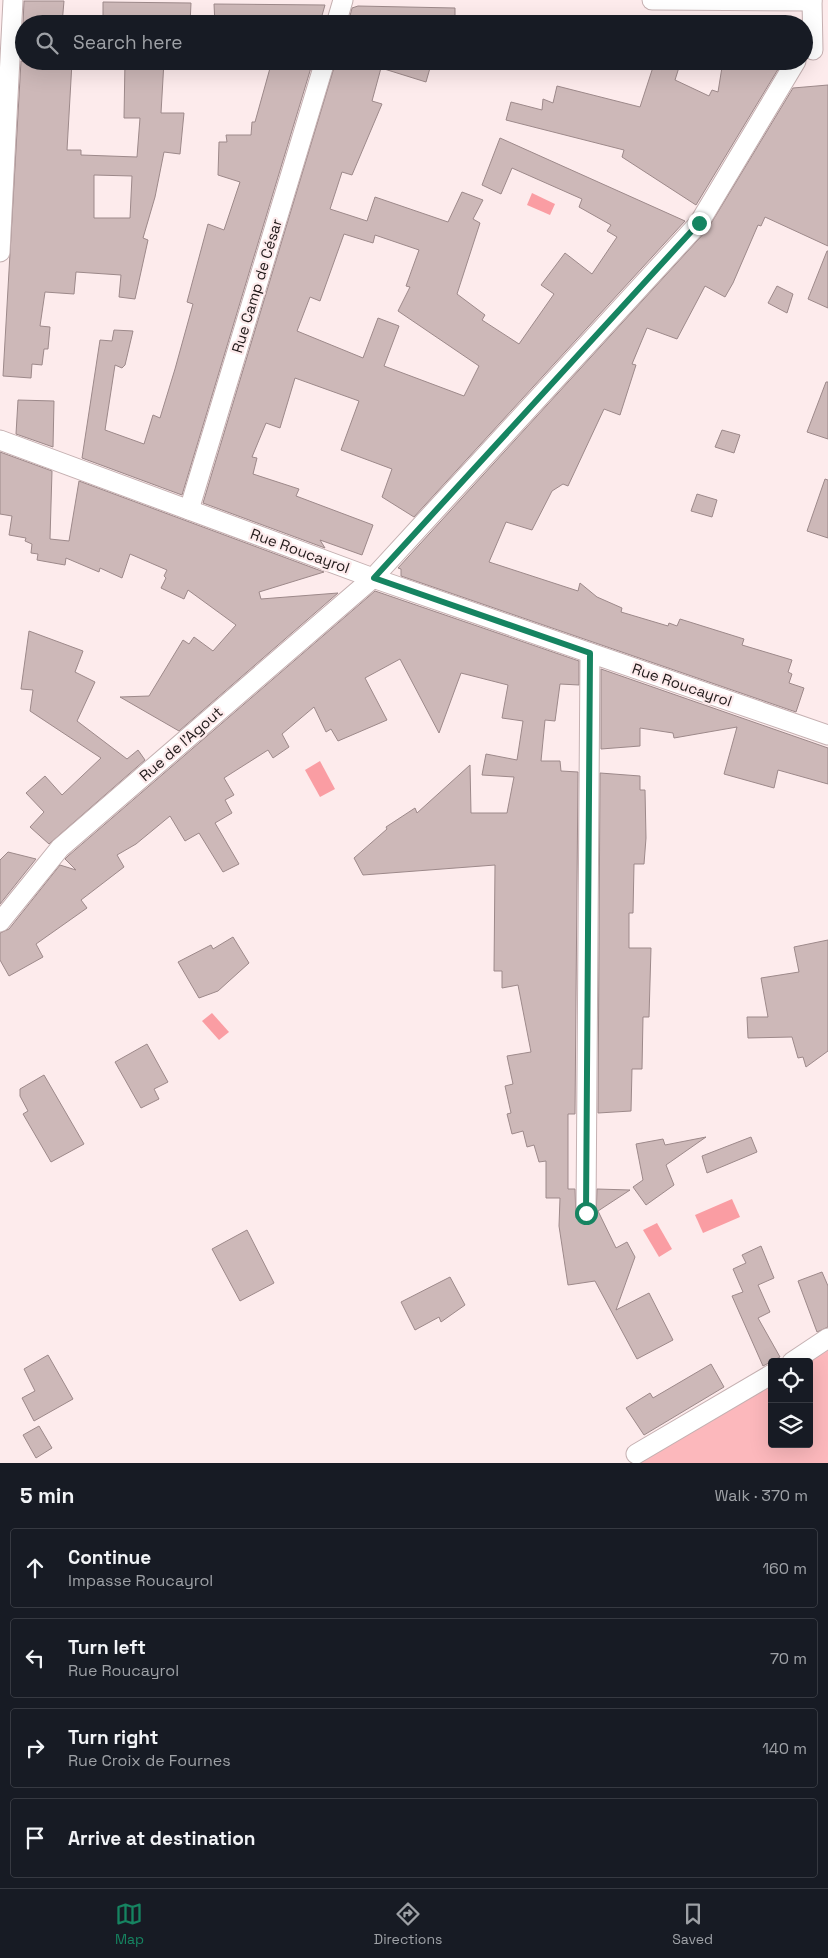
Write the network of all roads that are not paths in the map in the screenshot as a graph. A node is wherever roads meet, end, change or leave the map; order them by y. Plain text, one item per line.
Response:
1 (13, 0) edge
2 (344, 0) edge
3 (652, 0) edge
4 (812, 1) edge
5 (339, 15) edge
6 (813, 15) edge
7 (813, 19) edge
8 (815, 54) edge
9 (322, 70) edge
10 (791, 70) edge
11 (0, 252) edge
12 (0, 440) edge
13 (189, 510) junction
14 (374, 578) junction
15 (590, 653) junction
16 (828, 735) edge
17 (0, 922) edge
18 (586, 1213) dead end
19 (828, 1338) edge
20 (798, 1358) edge
21 (768, 1376) edge
22 (636, 1454) dead end

1 - 11 street
2 - 5 street
3 - 4 street
4 - 6 street
7 - 8 street
9 - 13 street, Rue Camp de César
10 - 14 street, Rue de l'Agout
12 - 13 street, Rue Roucayrol
13 - 14 street, Rue Roucayrol
14 - 15 street, Rue Roucayrol
14 - 17 street, Rue de l'Agout
15 - 16 street, Rue Roucayrol
15 - 18 street
19 - 20 street
21 - 22 street

